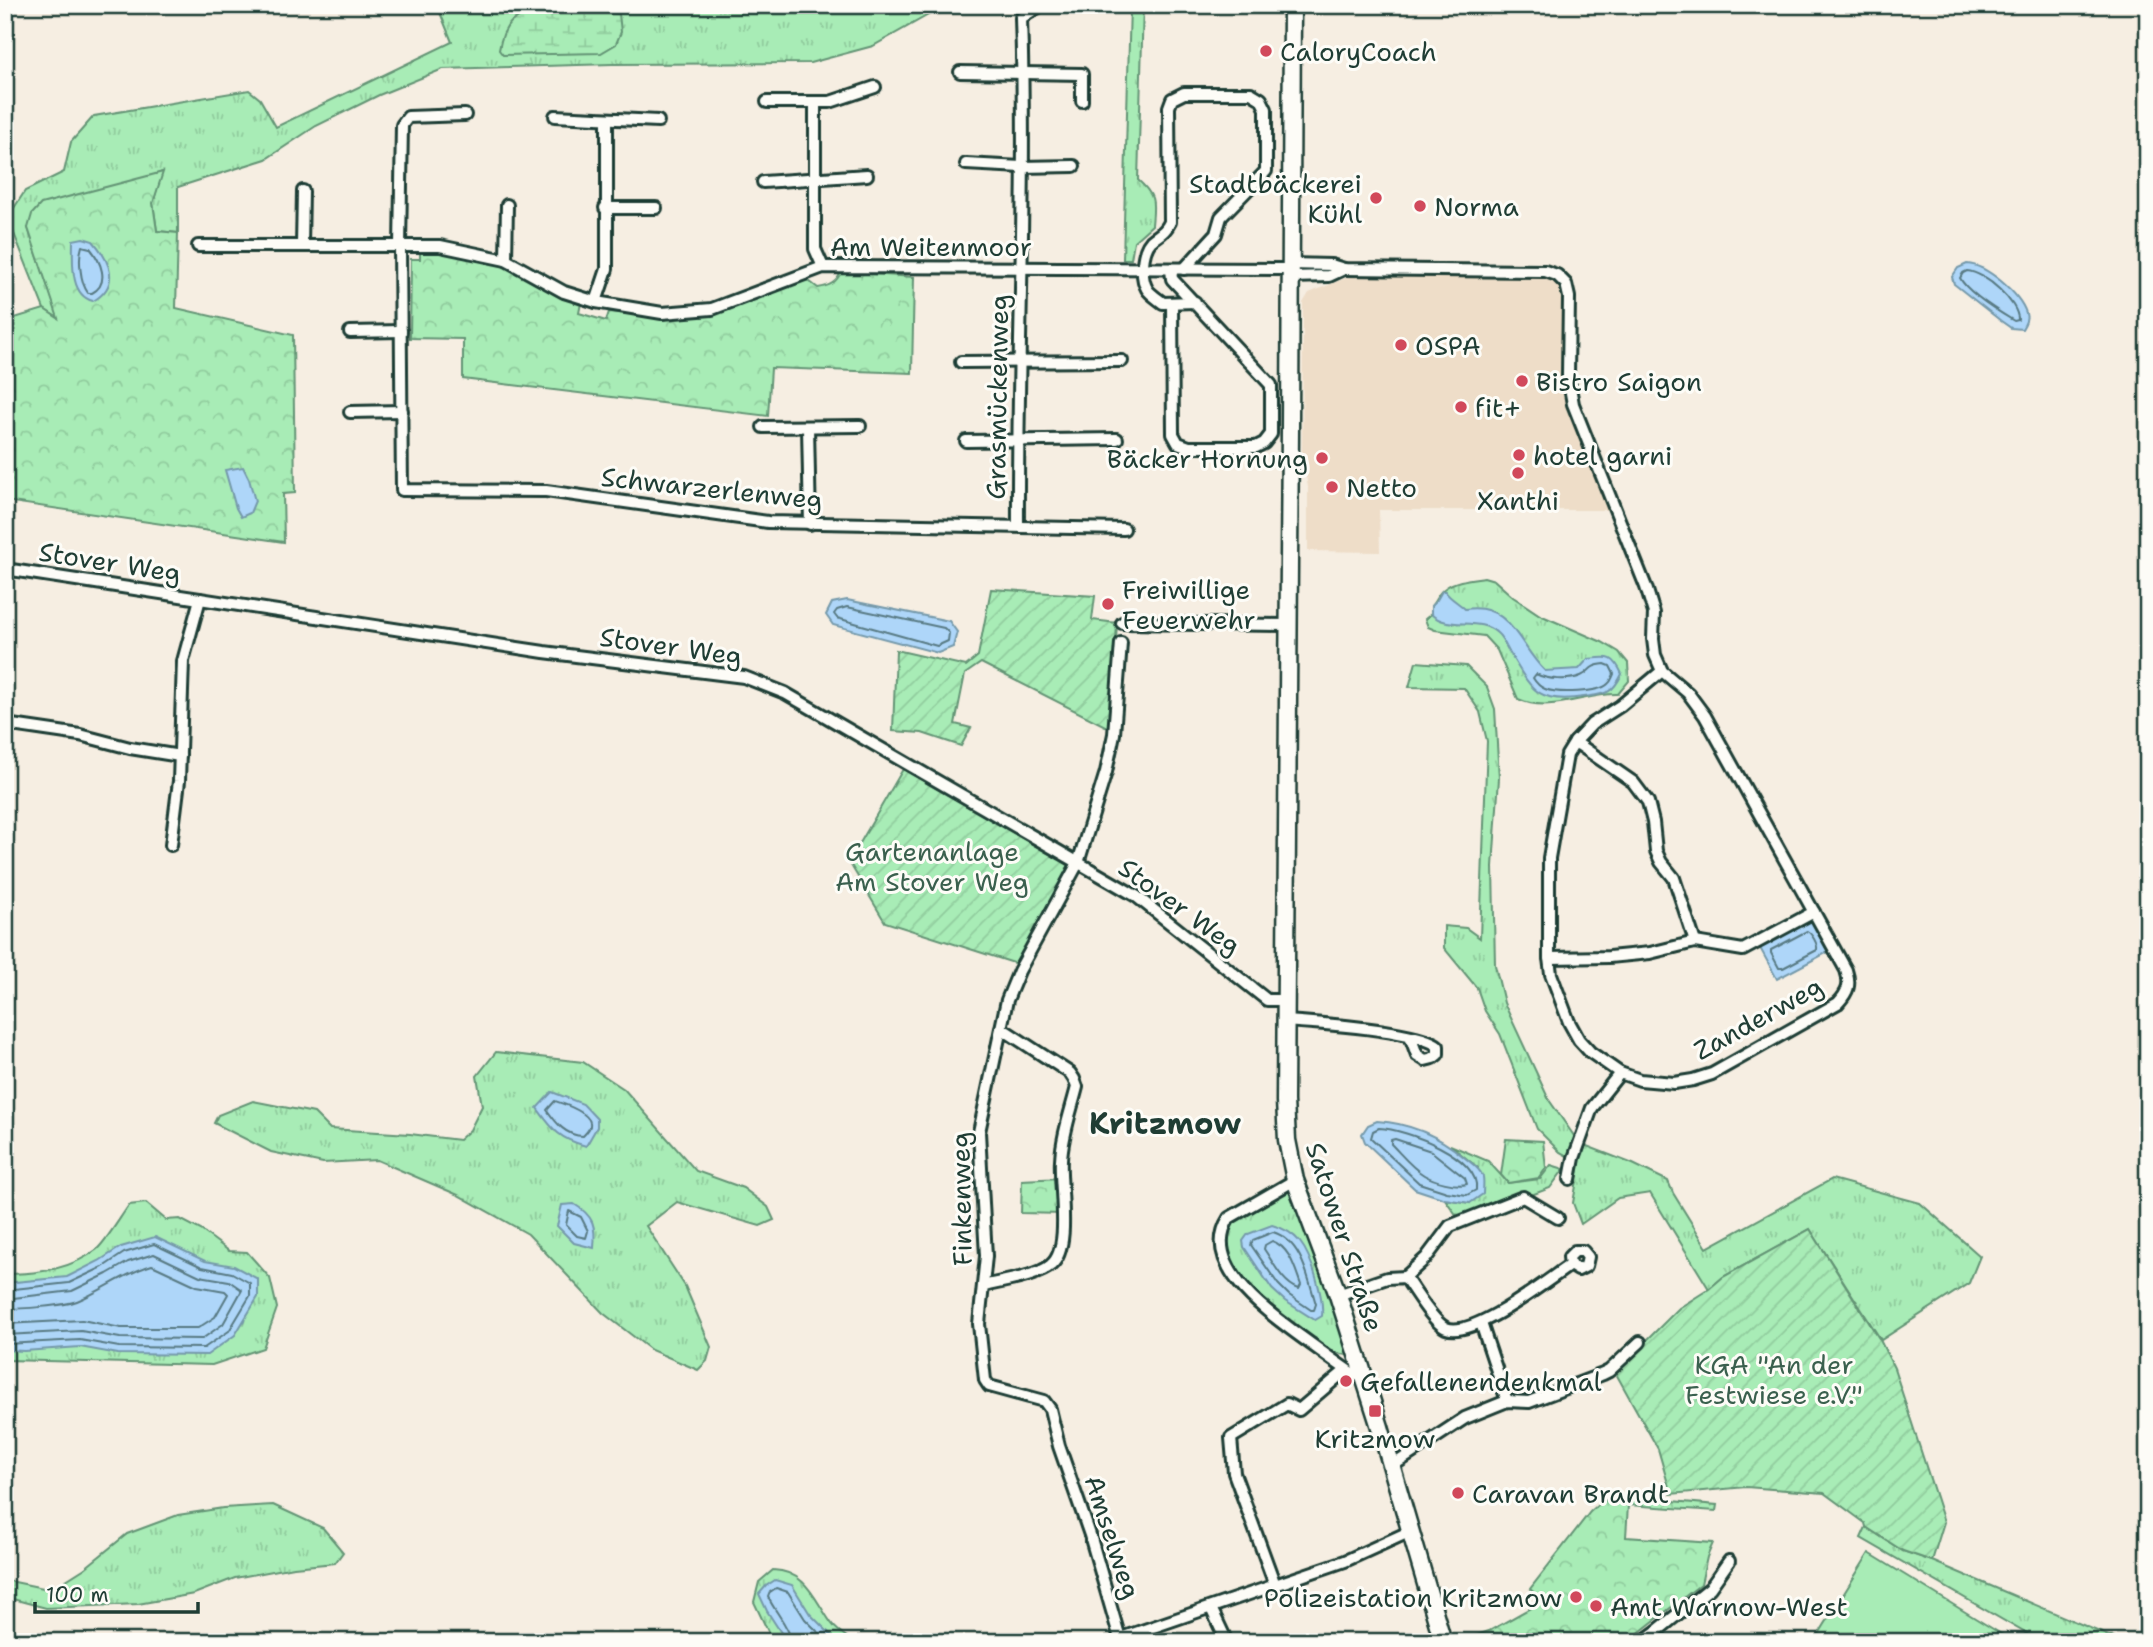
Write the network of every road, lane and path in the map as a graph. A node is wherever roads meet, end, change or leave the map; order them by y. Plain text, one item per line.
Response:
1 (1041, 5) edge
2 (1292, 5) edge
3 (960, 72) dead end
4 (1023, 72) junction
5 (875, 87) dead end
6 (1082, 101) dead end
7 (767, 102) dead end
8 (815, 103) junction
9 (465, 115) dead end
10 (555, 116) dead end
11 (607, 120) junction
12 (658, 121) dead end
13 (966, 164) dead end
14 (1074, 166) dead end
15 (1021, 167) junction
16 (867, 175) dead end
17 (816, 178) junction
18 (763, 182) dead end
19 (303, 191) dead end
20 (508, 205) dead end
21 (605, 208) junction
22 (656, 208) dead end
23 (198, 246) dead end
24 (302, 246) junction
25 (400, 246) junction
26 (506, 260) junction
27 (823, 267) junction
28 (1022, 269) junction
29 (1144, 269) junction
30 (1171, 269) junction
31 (1184, 269) junction
32 (1290, 270) junction
33 (596, 302) junction
34 (1195, 302) junction
35 (1172, 304) junction
36 (350, 331) dead end
37 (401, 331) junction
38 (1122, 360) dead end
39 (961, 362) dead end
40 (1019, 362) junction
41 (402, 411) junction
42 (350, 412) dead end
43 (860, 426) dead end
44 (763, 427) dead end
45 (808, 427) junction
46 (1117, 439) dead end
47 (1017, 440) junction
48 (967, 441) dead end
49 (810, 524) junction
50 (1018, 526) junction
51 (1124, 529) dead end
52 (5, 569) edge
53 (200, 599) junction
54 (1122, 623) dead end
55 (1289, 625) junction
56 (1121, 643) dead end
57 (1662, 671) junction
58 (5, 724) edge
59 (1575, 742) junction
60 (180, 755) junction
61 (170, 845) dead end
62 (1078, 863) junction
63 (1814, 912) junction
64 (1695, 942) junction
65 (1549, 958) junction
66 (1285, 1000) junction
67 (1285, 1021) junction
68 (1001, 1028) junction
69 (1409, 1036) dead end
70 (1620, 1073) junction
71 (1570, 1179) dead end
72 (1295, 1180) junction
73 (1558, 1217) dead end
74 (1570, 1265) dead end
75 (1405, 1277) junction
76 (985, 1286) junction
77 (1338, 1295) junction
78 (1481, 1323) junction
79 (1640, 1342) dead end
80 (1346, 1370) junction
81 (1364, 1378) junction
82 (1507, 1401) junction
83 (1059, 1446) joint
84 (1392, 1466) junction
85 (1411, 1531) junction
86 (1729, 1561) dead end
87 (1276, 1585) junction
88 (1211, 1608) junction
89 (1121, 1640) edge
90 (1227, 1642) edge
91 (1443, 1642) edge
92 (1642, 1642) edge

1 - 4 street, Grasmückenweg
2 - 32 main road, Satower Straße
3 - 4 street
4 - 6 street
4 - 15 street, Grasmückenweg
5 - 8 street
7 - 8 street
8 - 17 street
9 - 25 street
10 - 11 street
11 - 12 street
11 - 21 street
13 - 15 street
14 - 15 street
15 - 28 street, Grasmückenweg
16 - 17 street
17 - 18 street
17 - 27 street
19 - 24 street
20 - 26 street
21 - 22 street
21 - 33 street
23 - 24 street, Am Weitenmoor
24 - 25 street, Am Weitenmoor
25 - 26 street, Am Weitenmoor
25 - 37 street
26 - 33 street, Am Weitenmoor
27 - 28 street, Am Weitenmoor
27 - 33 street, Am Weitenmoor
28 - 29 street, Am Weitenmoor
28 - 40 street, Grasmückenweg
29 - 30 street, Am Weitenmoor
29 - 31 street
29 - 35 street
30 - 31 street, Am Weitenmoor
30 - 34 street
31 - 32 street, Am Weitenmoor
32 - 55 main road, Satower Straße
32 - 57 street, Am Weitenmoor
34 - 35 street
34 - 35 street
36 - 37 street
37 - 41 street
38 - 40 street
39 - 40 street
40 - 47 street, Grasmückenweg
41 - 42 street
41 - 49 street, Schwarzerlenweg
43 - 45 street
44 - 45 street
45 - 49 street
46 - 47 street
47 - 48 street
47 - 50 street, Grasmückenweg
49 - 50 street, Schwarzerlenweg
50 - 51 street, Schwarzerlenweg
52 - 53 street, Stover Weg
53 - 60 street
53 - 62 street, Stover Weg
54 - 55 street
55 - 66 main road, Satower Straße
56 - 62 street, Finkenweg
57 - 59 street, Zanderweg
57 - 63 street, Zanderweg
58 - 60 street
59 - 64 street
59 - 65 street, Zanderweg
60 - 61 street
62 - 66 street, Stover Weg
62 - 68 street, Finkenweg
63 - 64 street
63 - 70 street, Zanderweg
64 - 65 street
65 - 70 street, Zanderweg
66 - 67 main road, Satower Straße
67 - 69 street
67 - 72 main road, Satower Straße
68 - 76 street, Finkenweg
68 - 76 street, Finkenweg
70 - 71 street
72 - 77 main road, Satower Straße
72 - 80 street
73 - 75 street
74 - 78 street
75 - 77 street
75 - 78 street
76 - 83 street, Finkenweg
77 - 81 main road, Satower Straße
78 - 82 street
79 - 82 street
80 - 81 street
80 - 87 street
81 - 84 main road, Satower Straße
82 - 84 street
83 - 89 street, Amselweg
84 - 85 main road, Satower Straße
85 - 87 street
85 - 91 main road, Satower Straße
86 - 92 street
87 - 88 street
88 - 89 street
88 - 90 street

